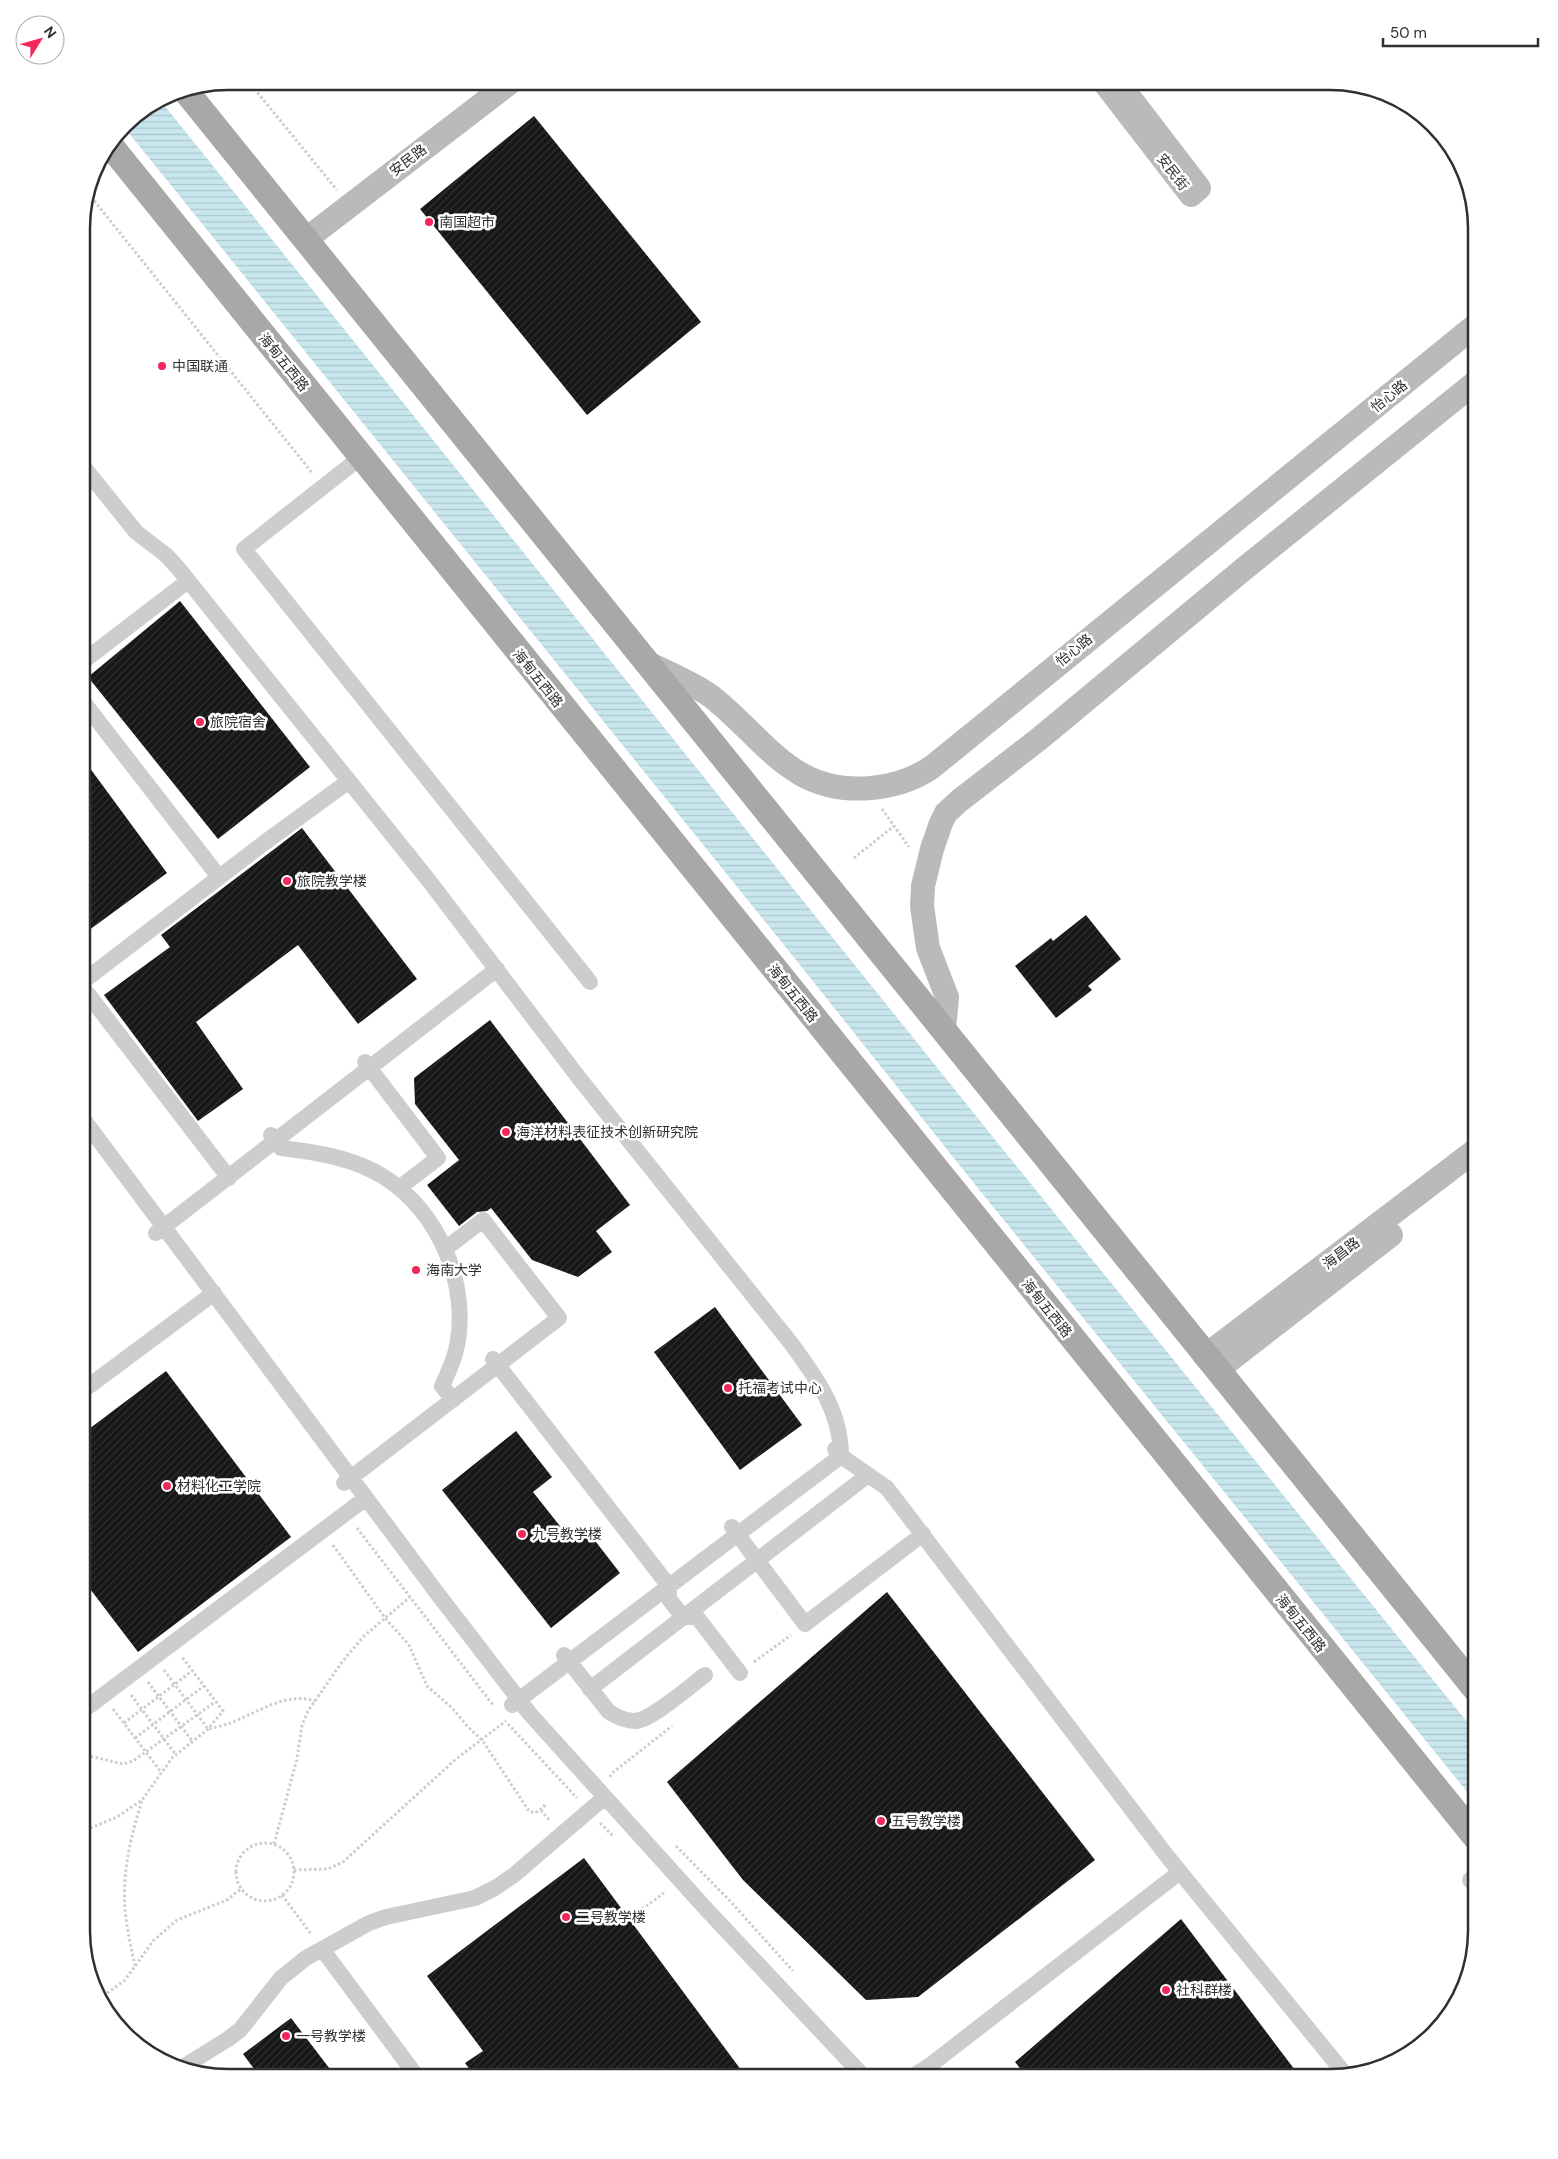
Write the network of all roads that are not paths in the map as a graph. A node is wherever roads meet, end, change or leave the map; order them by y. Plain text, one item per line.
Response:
1 (483, 90) edge
2 (500, 90) edge
3 (1109, 90) edge
4 (1123, 90) edge
5 (190, 96) edge
6 (114, 150) edge
7 (302, 236) junction
8 (1468, 331) edge
9 (1468, 388) edge
10 (361, 457) junction
11 (90, 475) edge
12 (90, 485) edge
13 (183, 580) junction
14 (90, 647) edge
15 (90, 656) edge
16 (643, 660) junction
17 (90, 710) edge
18 (90, 722) edge
19 (344, 781) junction
20 (214, 877) junction
21 (491, 969) junction
22 (90, 970) edge
23 (90, 977) edge
24 (590, 982) dead end
25 (90, 996) edge
26 (90, 1011) edge
27 (944, 1030) junction
28 (367, 1065) junction
29 (90, 1129) edge
30 (274, 1138) junction
31 (90, 1145) edge
32 (1468, 1156) edge
33 (1468, 1176) edge
34 (223, 1177) junction
35 (399, 1188) junction
36 (158, 1227) junction
37 (444, 1249) junction
38 (207, 1292) junction
39 (499, 1359) junction
40 (1211, 1363) junction
41 (90, 1376) edge
42 (90, 1385) edge
43 (450, 1397) junction
44 (835, 1455) junction
45 (864, 1477) junction
46 (345, 1478) junction
47 (363, 1501) junction
48 (735, 1531) junction
49 (919, 1537) junction
50 (756, 1560) junction
51 (670, 1580) junction
52 (683, 1617) junction
53 (566, 1658) junction
54 (740, 1673) road end
55 (705, 1675) dead end
56 (1468, 1680) edge
57 (590, 1688) junction
58 (513, 1699) junction
59 (90, 1705) edge
60 (602, 1800) junction
61 (1460, 1819) junction
62 (1468, 1828) edge
63 (1468, 1833) edge
64 (1177, 1874) junction
65 (322, 1949) junction
66 (189, 2063) edge
67 (1339, 2068) edge
68 (411, 2069) edge
69 (846, 2069) edge
70 (857, 2069) edge
71 (931, 2069) edge
72 (1330, 2069) edge

1 - 7 street, 安民路
2 - 7 street, 安民路
3 - 4 street, 安民街
5 - 7 main road
6 - 10 main road, 海甸五西路
7 - 16 main road
8 - 16 street, 怡心路
9 - 27 street
10 - 24 street
10 - 61 main road, 海甸五西路
11 - 13 street
12 - 13 street
13 - 14 street
13 - 15 street
13 - 19 street
16 - 27 main road
17 - 20 street
18 - 20 street
19 - 20 street
19 - 21 street
20 - 22 street
20 - 23 street
21 - 28 street
21 - 44 street
25 - 34 street
26 - 34 street
27 - 40 main road
28 - 30 street
28 - 35 street
29 - 36 street
30 - 34 street
30 - 35 street
31 - 36 street
32 - 40 street, 海昌路
33 - 40 street, 海昌路
34 - 36 street
35 - 37 street
36 - 38 street
37 - 39 street
37 - 43 street
38 - 41 street
38 - 42 street
38 - 46 street
39 - 43 street
39 - 51 street
40 - 56 main road
43 - 46 street
44 - 45 street
44 - 48 street
45 - 49 street
45 - 50 street
46 - 47 street
47 - 58 street
47 - 59 street
48 - 50 street
48 - 51 street
49 - 50 street
49 - 64 street
50 - 52 street
51 - 52 street
51 - 53 street
52 - 54 street
52 - 57 street
53 - 57 street
53 - 58 street
55 - 57 street
58 - 60 street
60 - 65 street
60 - 69 street
60 - 70 street
61 - 62 main road, 海甸五西路
61 - 63 street
64 - 67 street
64 - 71 street
64 - 72 street
65 - 66 street
65 - 68 street

